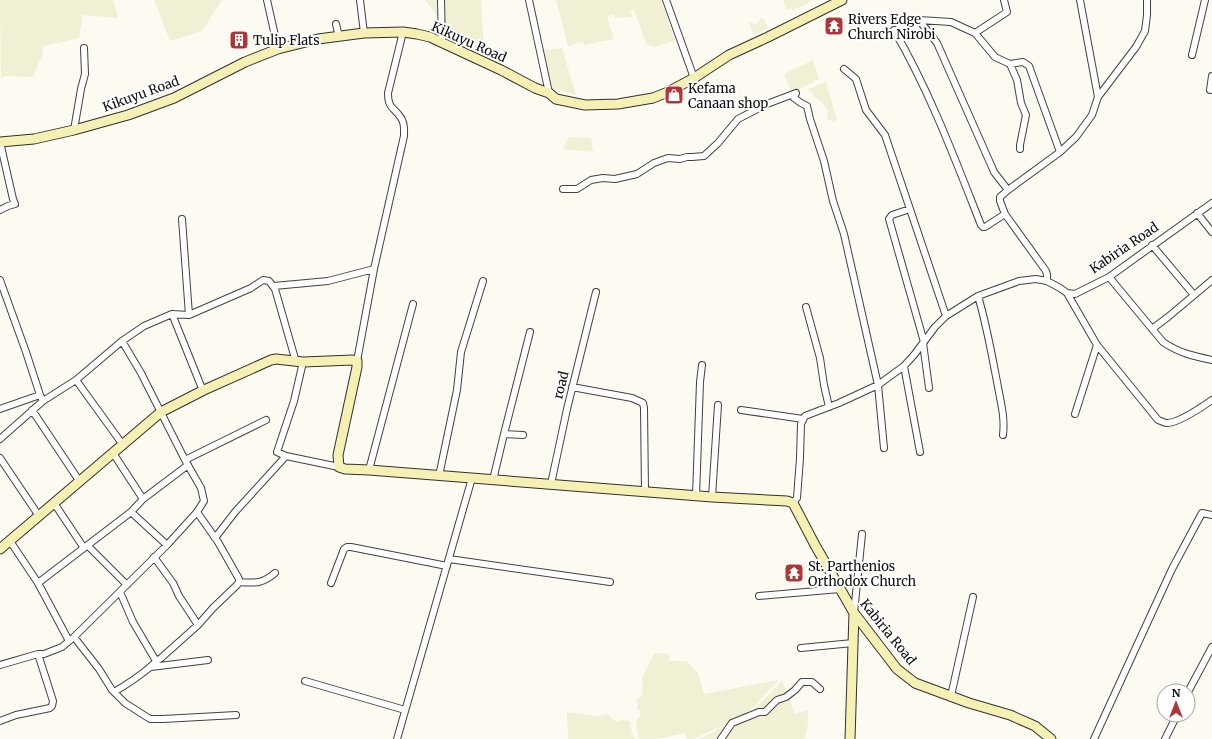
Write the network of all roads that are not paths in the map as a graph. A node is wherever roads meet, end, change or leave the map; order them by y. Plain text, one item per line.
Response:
1 (267, 0) edge
2 (360, 0) edge
3 (441, 0) edge
4 (529, 0) edge
5 (666, 0) edge
6 (842, 0) edge
7 (1004, 0) edge
8 (1080, 0) edge
9 (1147, 0) edge
10 (1205, 0) edge
11 (336, 24) dead end
12 (894, 30) dead end
13 (403, 32) junction
14 (364, 33) junction
15 (975, 33) junction
16 (339, 36) junction
17 (442, 43) junction
18 (84, 48) dead end
19 (278, 49) junction
20 (1192, 55) dead end
21 (1010, 64) junction
22 (844, 68) dead end
23 (1212, 76) edge
24 (694, 78) junction
25 (1210, 90) dead end
26 (549, 93) junction
27 (1098, 97) junction
28 (74, 130) junction
29 (0, 142) edge
30 (1020, 149) dead end
31 (1060, 152) junction
32 (563, 188) dead end
33 (1008, 190) junction
34 (1212, 203) edge
35 (910, 209) junction
36 (0, 210) edge
37 (1197, 213) junction
38 (1005, 214) junction
39 (182, 219) dead end
40 (1212, 232) edge
41 (1152, 245) junction
42 (374, 270) junction
43 (1109, 277) junction
44 (0, 280) edge
45 (1212, 280) edge
46 (483, 281) dead end
47 (1046, 281) junction
48 (274, 286) junction
49 (596, 292) dead end
50 (1066, 293) junction
51 (1194, 295) junction
52 (978, 296) junction
53 (413, 304) dead end
54 (806, 307) dead end
55 (172, 314) junction
56 (189, 315) junction
57 (946, 316) junction
58 (1152, 329) junction
59 (530, 332) dead end
60 (122, 341) junction
61 (923, 342) junction
62 (1097, 345) junction
63 (1212, 360) edge
64 (357, 361) junction
65 (300, 362) junction
66 (702, 365) dead end
67 (904, 366) junction
68 (76, 380) junction
69 (878, 385) junction
70 (572, 387) junction
71 (929, 388) dead end
72 (204, 390) junction
73 (40, 395) junction
74 (1212, 400) edge
75 (43, 401) junction
76 (718, 405) dead end
77 (829, 407) junction
78 (0, 409) edge
79 (32, 410) junction
80 (741, 410) dead end
81 (161, 412) junction
82 (1075, 414) dead end
83 (803, 419) junction
84 (266, 420) dead end
85 (504, 434) junction
86 (523, 435) dead end
87 (1003, 436) dead end
88 (0, 439) edge
89 (123, 445) junction
90 (884, 448) dead end
91 (920, 452) dead end
92 (113, 453) junction
93 (286, 456) junction
94 (0, 458) edge
95 (187, 463) junction
96 (339, 467) junction
97 (369, 470) junction
98 (439, 476) junction
99 (472, 478) junction
100 (493, 480) junction
101 (80, 482) junction
102 (551, 484) junction
103 (645, 492) junction
104 (696, 496) junction
105 (712, 498) junction
106 (144, 499) junction
107 (54, 503) junction
108 (793, 503) junction
109 (131, 512) junction
110 (197, 512) junction
111 (1212, 515) edge
112 (39, 516) junction
113 (862, 534) dead end
114 (215, 538) junction
115 (10, 541) junction
116 (167, 545) junction
117 (86, 547) junction
118 (0, 549) edge
119 (154, 557) junction
120 (448, 563) junction
121 (275, 573) dead end
122 (239, 582) junction
123 (610, 582) dead end
124 (38, 583) junction
125 (331, 583) dead end
126 (127, 585) junction
127 (840, 590) junction
128 (120, 592) junction
129 (758, 596) dead end
130 (973, 597) dead end
131 (854, 614) junction
132 (198, 625) junction
133 (72, 639) junction
134 (854, 643) junction
135 (1212, 647) edge
136 (801, 648) dead end
137 (38, 654) junction
138 (208, 660) dead end
139 (156, 661) junction
140 (0, 665) edge
141 (151, 667) junction
142 (305, 681) dead end
143 (1193, 683) edge
144 (820, 689) dead end
145 (114, 692) junction
146 (951, 696) junction
147 (405, 710) junction
148 (236, 715) dead end
149 (0, 720) edge
150 (1172, 723) edge
151 (397, 739) edge
152 (721, 739) edge
153 (850, 739) edge
154 (1051, 739) edge
155 (1094, 739) edge
156 (1165, 739) edge

1 - 19 street
2 - 14 street
3 - 17 street
4 - 26 street
5 - 24 street
6 - 24 main road, Kikuyu Road
7 - 15 street
8 - 27 street
9 - 27 street
10 - 20 street
11 - 16 street
12 - 38 street
13 - 14 main road, Kikuyu Road
13 - 17 main road, Kikuyu Road
13 - 42 street
14 - 16 main road, Kikuyu Road
15 - 21 street
15 - 33 street
16 - 19 main road, Kikuyu Road
17 - 26 main road, Kikuyu Road
18 - 28 street
19 - 28 main road, Kikuyu Road
21 - 30 street
21 - 31 street
22 - 35 street
23 - 25 street
24 - 26 main road, Kikuyu Road
27 - 31 street
28 - 29 main road, Kikuyu Road
29 - 36 street
31 - 33 street
32 - 69 street
33 - 38 street
34 - 37 street, Kabiria Road
35 - 57 street
35 - 61 street
37 - 40 street
37 - 41 street, Kabiria Road
38 - 47 street
39 - 56 street
41 - 43 street, Kabiria Road
41 - 51 street
42 - 48 street
42 - 64 street
43 - 50 street, Kabiria Road
43 - 58 street
44 - 73 street
45 - 51 street
46 - 98 street
47 - 50 street
47 - 52 street
48 - 56 street
48 - 65 street
49 - 70 street, road
50 - 62 street
51 - 58 street
52 - 57 street
52 - 87 street
53 - 97 street
54 - 77 street
55 - 56 street
55 - 60 street
55 - 72 street
57 - 61 street
58 - 63 street
59 - 85 street
60 - 68 street
60 - 81 street
61 - 67 street
61 - 71 street
62 - 74 street
62 - 82 street
64 - 65 main road
64 - 96 main road
65 - 72 main road
65 - 93 street
66 - 104 street
67 - 69 street
67 - 91 street
68 - 75 street
68 - 89 street
69 - 77 street
69 - 90 street
70 - 102 street, road
70 - 103 street
72 - 81 main road
73 - 75 street
73 - 78 street
75 - 79 street
76 - 105 street
77 - 83 street
79 - 88 street
79 - 101 street
80 - 83 street
81 - 89 main road
81 - 95 street
83 - 108 street
84 - 95 street
85 - 86 street
85 - 100 street
89 - 92 main road
92 - 101 main road
92 - 106 street
93 - 96 street
93 - 114 street
94 - 112 street
95 - 106 street
95 - 110 street
96 - 97 main road
97 - 98 main road
98 - 99 main road
99 - 100 main road
99 - 120 street
100 - 102 main road
101 - 107 main road
102 - 103 main road
103 - 104 main road
104 - 105 main road
105 - 108 main road
106 - 109 street
107 - 112 main road
107 - 117 street
108 - 127 main road, Kabiria Road
109 - 116 street
109 - 117 street
110 - 114 street
110 - 116 street
111 - 155 street
112 - 115 main road
113 - 131 street
114 - 122 street
115 - 118 main road
115 - 124 street
116 - 119 street
117 - 124 street
117 - 126 street
119 - 126 street
119 - 132 street
120 - 123 street
120 - 125 street
120 - 147 street
121 - 122 street
122 - 132 street
124 - 133 street
126 - 128 street
127 - 129 street
127 - 131 main road, Kabiria Road
128 - 133 street
128 - 139 street
130 - 146 street
131 - 134 main road
131 - 146 main road, Kabiria Road
132 - 139 street
133 - 137 street
133 - 145 street
134 - 136 street
134 - 153 main road
135 - 143 street
137 - 140 street
137 - 149 street
138 - 141 street
139 - 141 street
141 - 145 street
142 - 147 street
144 - 152 street
145 - 148 street
146 - 154 main road, Kabiria Road
147 - 151 street
150 - 156 street

